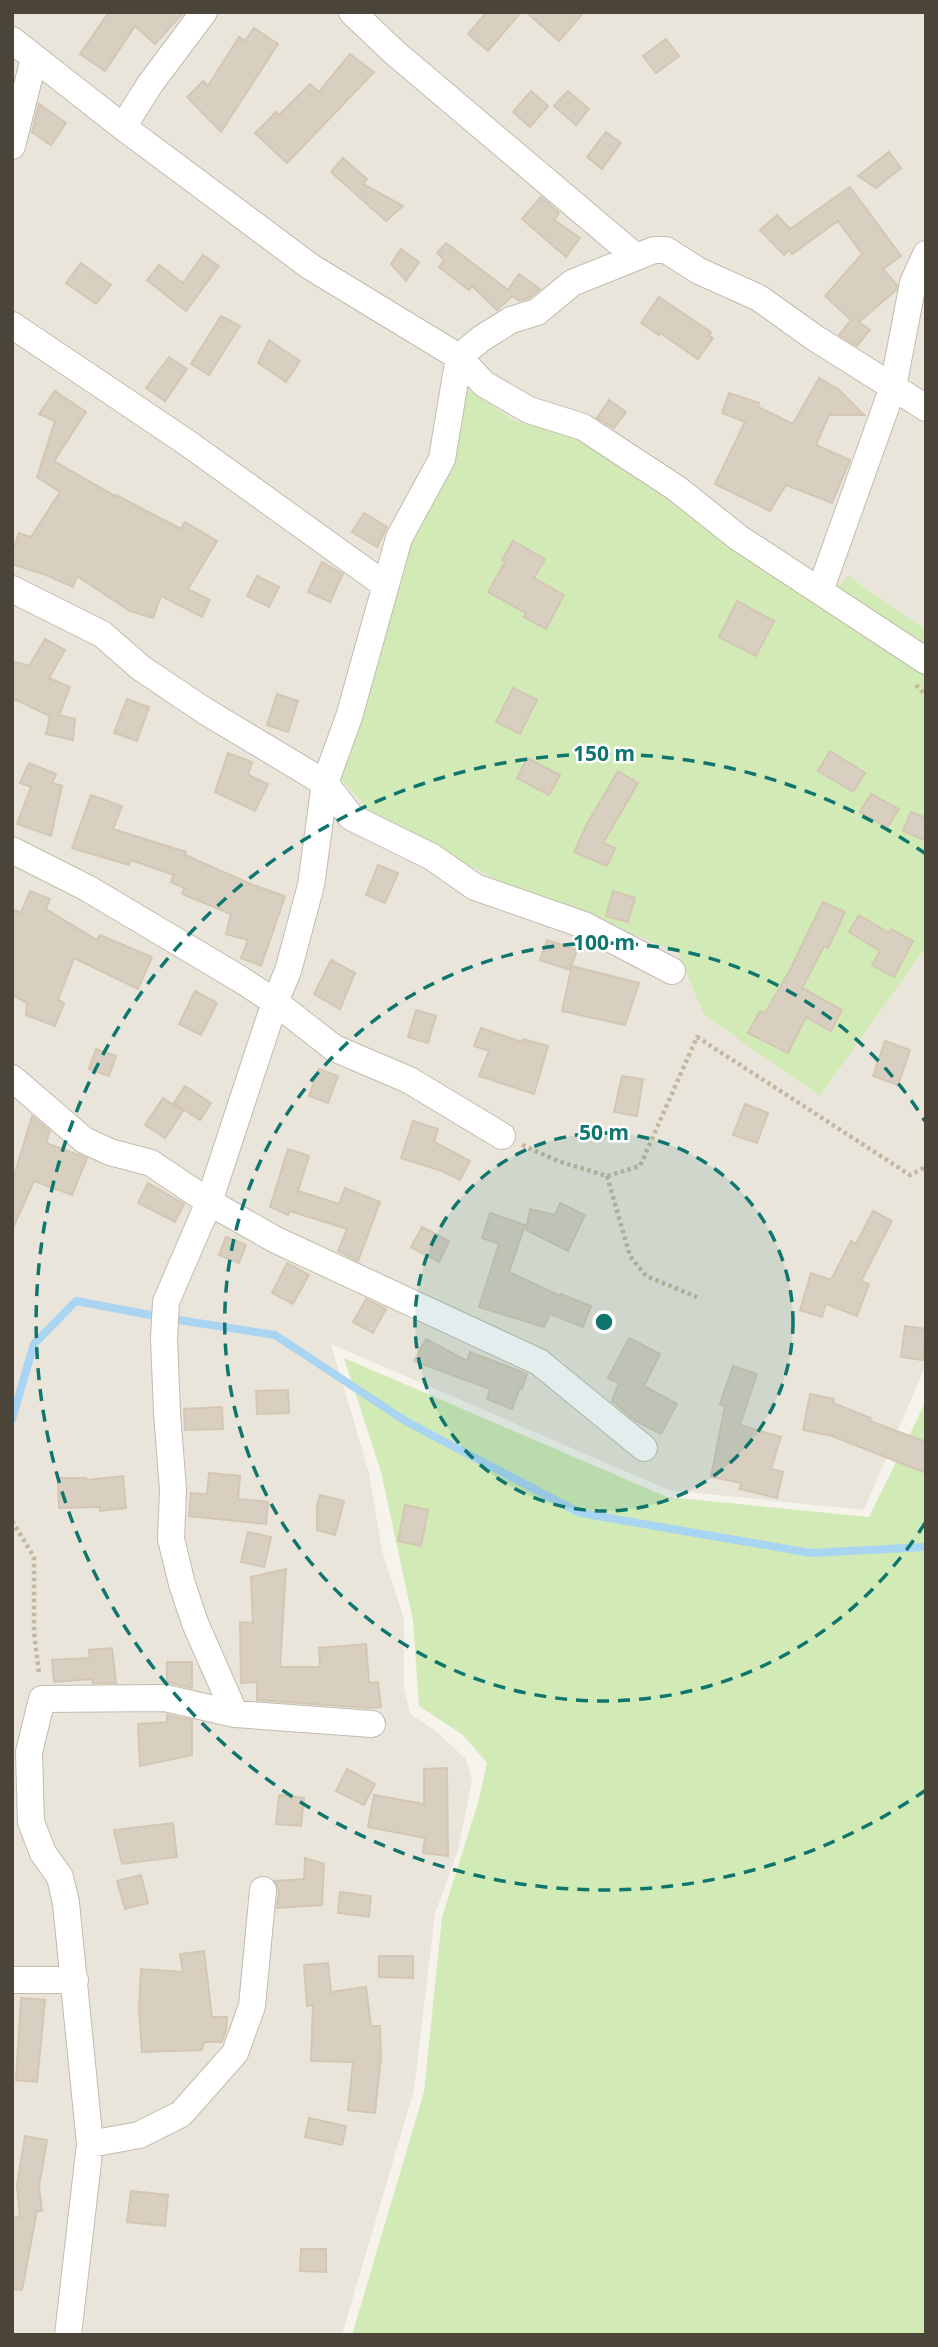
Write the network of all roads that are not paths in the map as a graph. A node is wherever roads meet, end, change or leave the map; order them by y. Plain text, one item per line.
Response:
1 (204, 12) edge
2 (352, 12) edge
3 (12, 40) edge
4 (34, 58) junction
5 (123, 127) junction
6 (12, 146) edge
7 (926, 254) edge
8 (636, 257) junction
9 (12, 325) edge
10 (459, 356) junction
11 (893, 387) junction
12 (926, 408) edge
13 (385, 585) junction
14 (12, 589) edge
15 (820, 591) junction
16 (926, 662) edge
17 (325, 783) junction
18 (12, 850) edge
19 (672, 971) dead end
20 (275, 1002) junction
21 (12, 1079) edge
22 (502, 1136) road end
23 (209, 1202) junction
24 (644, 1448) dead end
25 (235, 1714) junction
26 (372, 1724) dead end
27 (262, 1890) dead end
28 (12, 1980) edge
29 (75, 1980) junction
30 (90, 2144) junction
31 (68, 2335) edge

1 - 5 street
2 - 8 street
3 - 4 street
4 - 5 street
4 - 6 street
5 - 10 street
7 - 11 street
8 - 10 street
8 - 11 street
9 - 13 street
10 - 13 street
10 - 15 street
11 - 12 street
11 - 15 street
13 - 17 street
14 - 17 street
15 - 16 street
17 - 19 street
17 - 20 street
18 - 20 street
20 - 22 street
20 - 23 street
21 - 23 street
23 - 24 street
23 - 25 street
25 - 26 street
25 - 29 street
27 - 30 street
28 - 29 street
29 - 30 street
30 - 31 street

